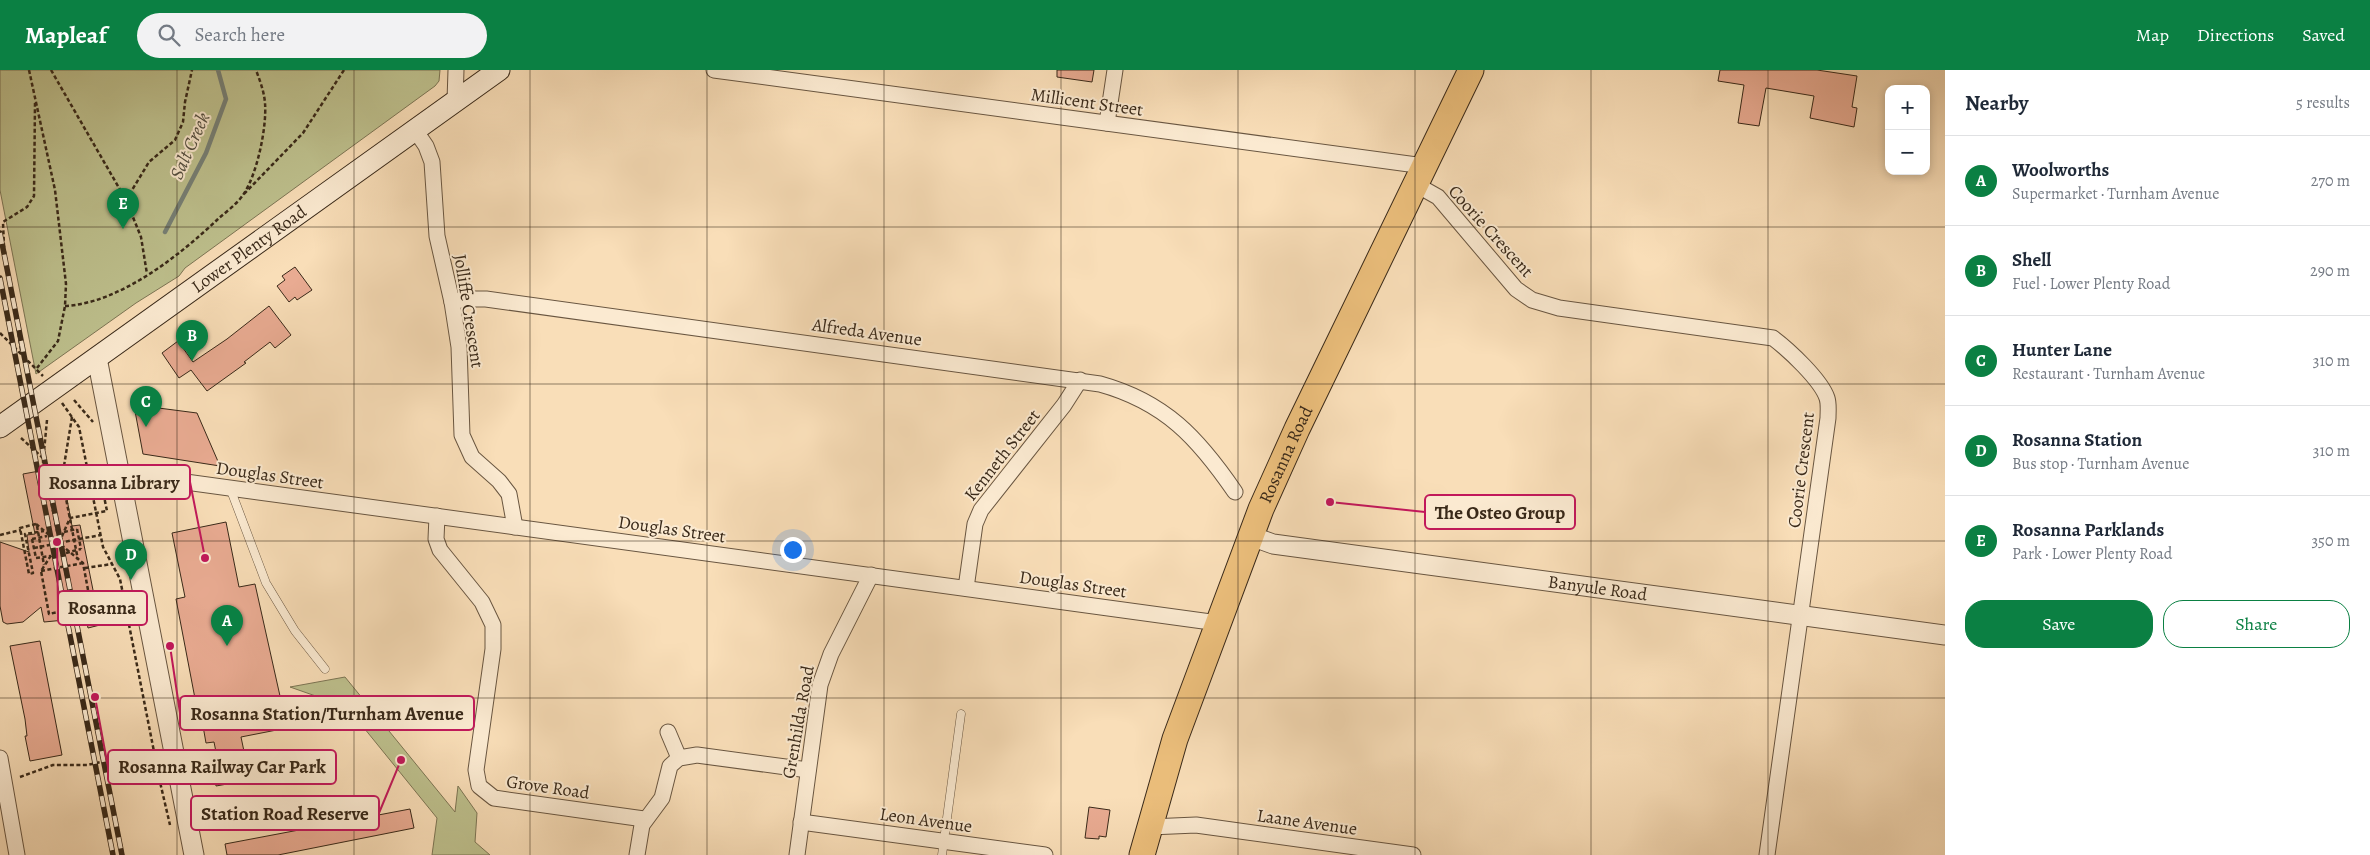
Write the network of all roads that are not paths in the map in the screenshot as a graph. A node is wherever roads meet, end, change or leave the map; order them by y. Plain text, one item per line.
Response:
1 (456, 70) edge
2 (714, 70) edge
3 (1115, 70) edge
4 (1471, 70) edge
5 (489, 73) edge
6 (455, 101) junction
7 (1107, 123) junction
8 (415, 130) junction
9 (1420, 175) junction
10 (452, 302) junction
11 (98, 358) junction
12 (1080, 380) junction
13 (2, 423) edge
14 (120, 473) junction
15 (230, 488) junction
16 (1235, 492) dead end
17 (443, 517) junction
18 (507, 525) junction
19 (1251, 536) junction
20 (871, 575) junction
21 (966, 588) junction
22 (1800, 615) junction
23 (1218, 623) junction
24 (1945, 635) edge
25 (325, 669) dead end
26 (961, 714) dead end
27 (668, 732) dead end
28 (0, 758) edge
29 (679, 758) junction
30 (808, 770) junction
31 (5, 810) edge
32 (1152, 818) junction
33 (644, 819) junction
34 (801, 822) junction
35 (943, 848) edge
36 (17, 855) edge
37 (194, 855) edge
38 (637, 855) edge
39 (796, 855) edge
40 (1045, 855) edge
41 (1142, 855) edge
42 (1413, 855) edge
43 (1767, 855) edge

1 - 6 street
2 - 7 street, Millicent Street
3 - 7 street
4 - 9 highway, Rosanna Road
5 - 6 main road, Lower Plenty Road
6 - 8 main road, Lower Plenty Road
7 - 9 street, Millicent Street
8 - 10 street, Jolliffe Crescent
8 - 11 main road, Lower Plenty Road
9 - 19 highway, Rosanna Road
9 - 22 street, Coorie Crescent
10 - 12 street, Alfreda Avenue
10 - 18 street, Jolliffe Crescent
11 - 13 main road, Lower Plenty Road
11 - 14 street
12 - 16 street, Alfreda Avenue
12 - 21 street, Kenneth Street
14 - 15 street, Douglas Street
14 - 37 street
15 - 17 street, Douglas Street
15 - 25 lane
17 - 18 street, Douglas Street
17 - 33 street, Grove Road
18 - 20 street, Douglas Street
19 - 22 street, Banyule Road
19 - 23 highway, Rosanna Road
20 - 21 street, Douglas Street
20 - 30 street, Grenhilda Road
21 - 23 street, Douglas Street
22 - 24 street, Banyule Road
22 - 43 street, Coorie Crescent
23 - 32 highway, Rosanna Road
26 - 35 lane
27 - 29 street
28 - 31 street
29 - 30 street
29 - 33 street
30 - 34 street, Grenhilda Road
31 - 36 street
32 - 41 highway, Rosanna Road
32 - 42 street, Laane Avenue
33 - 38 street
34 - 35 street, Leon Avenue
34 - 39 street, Grenhilda Road
35 - 40 street, Leon Avenue

